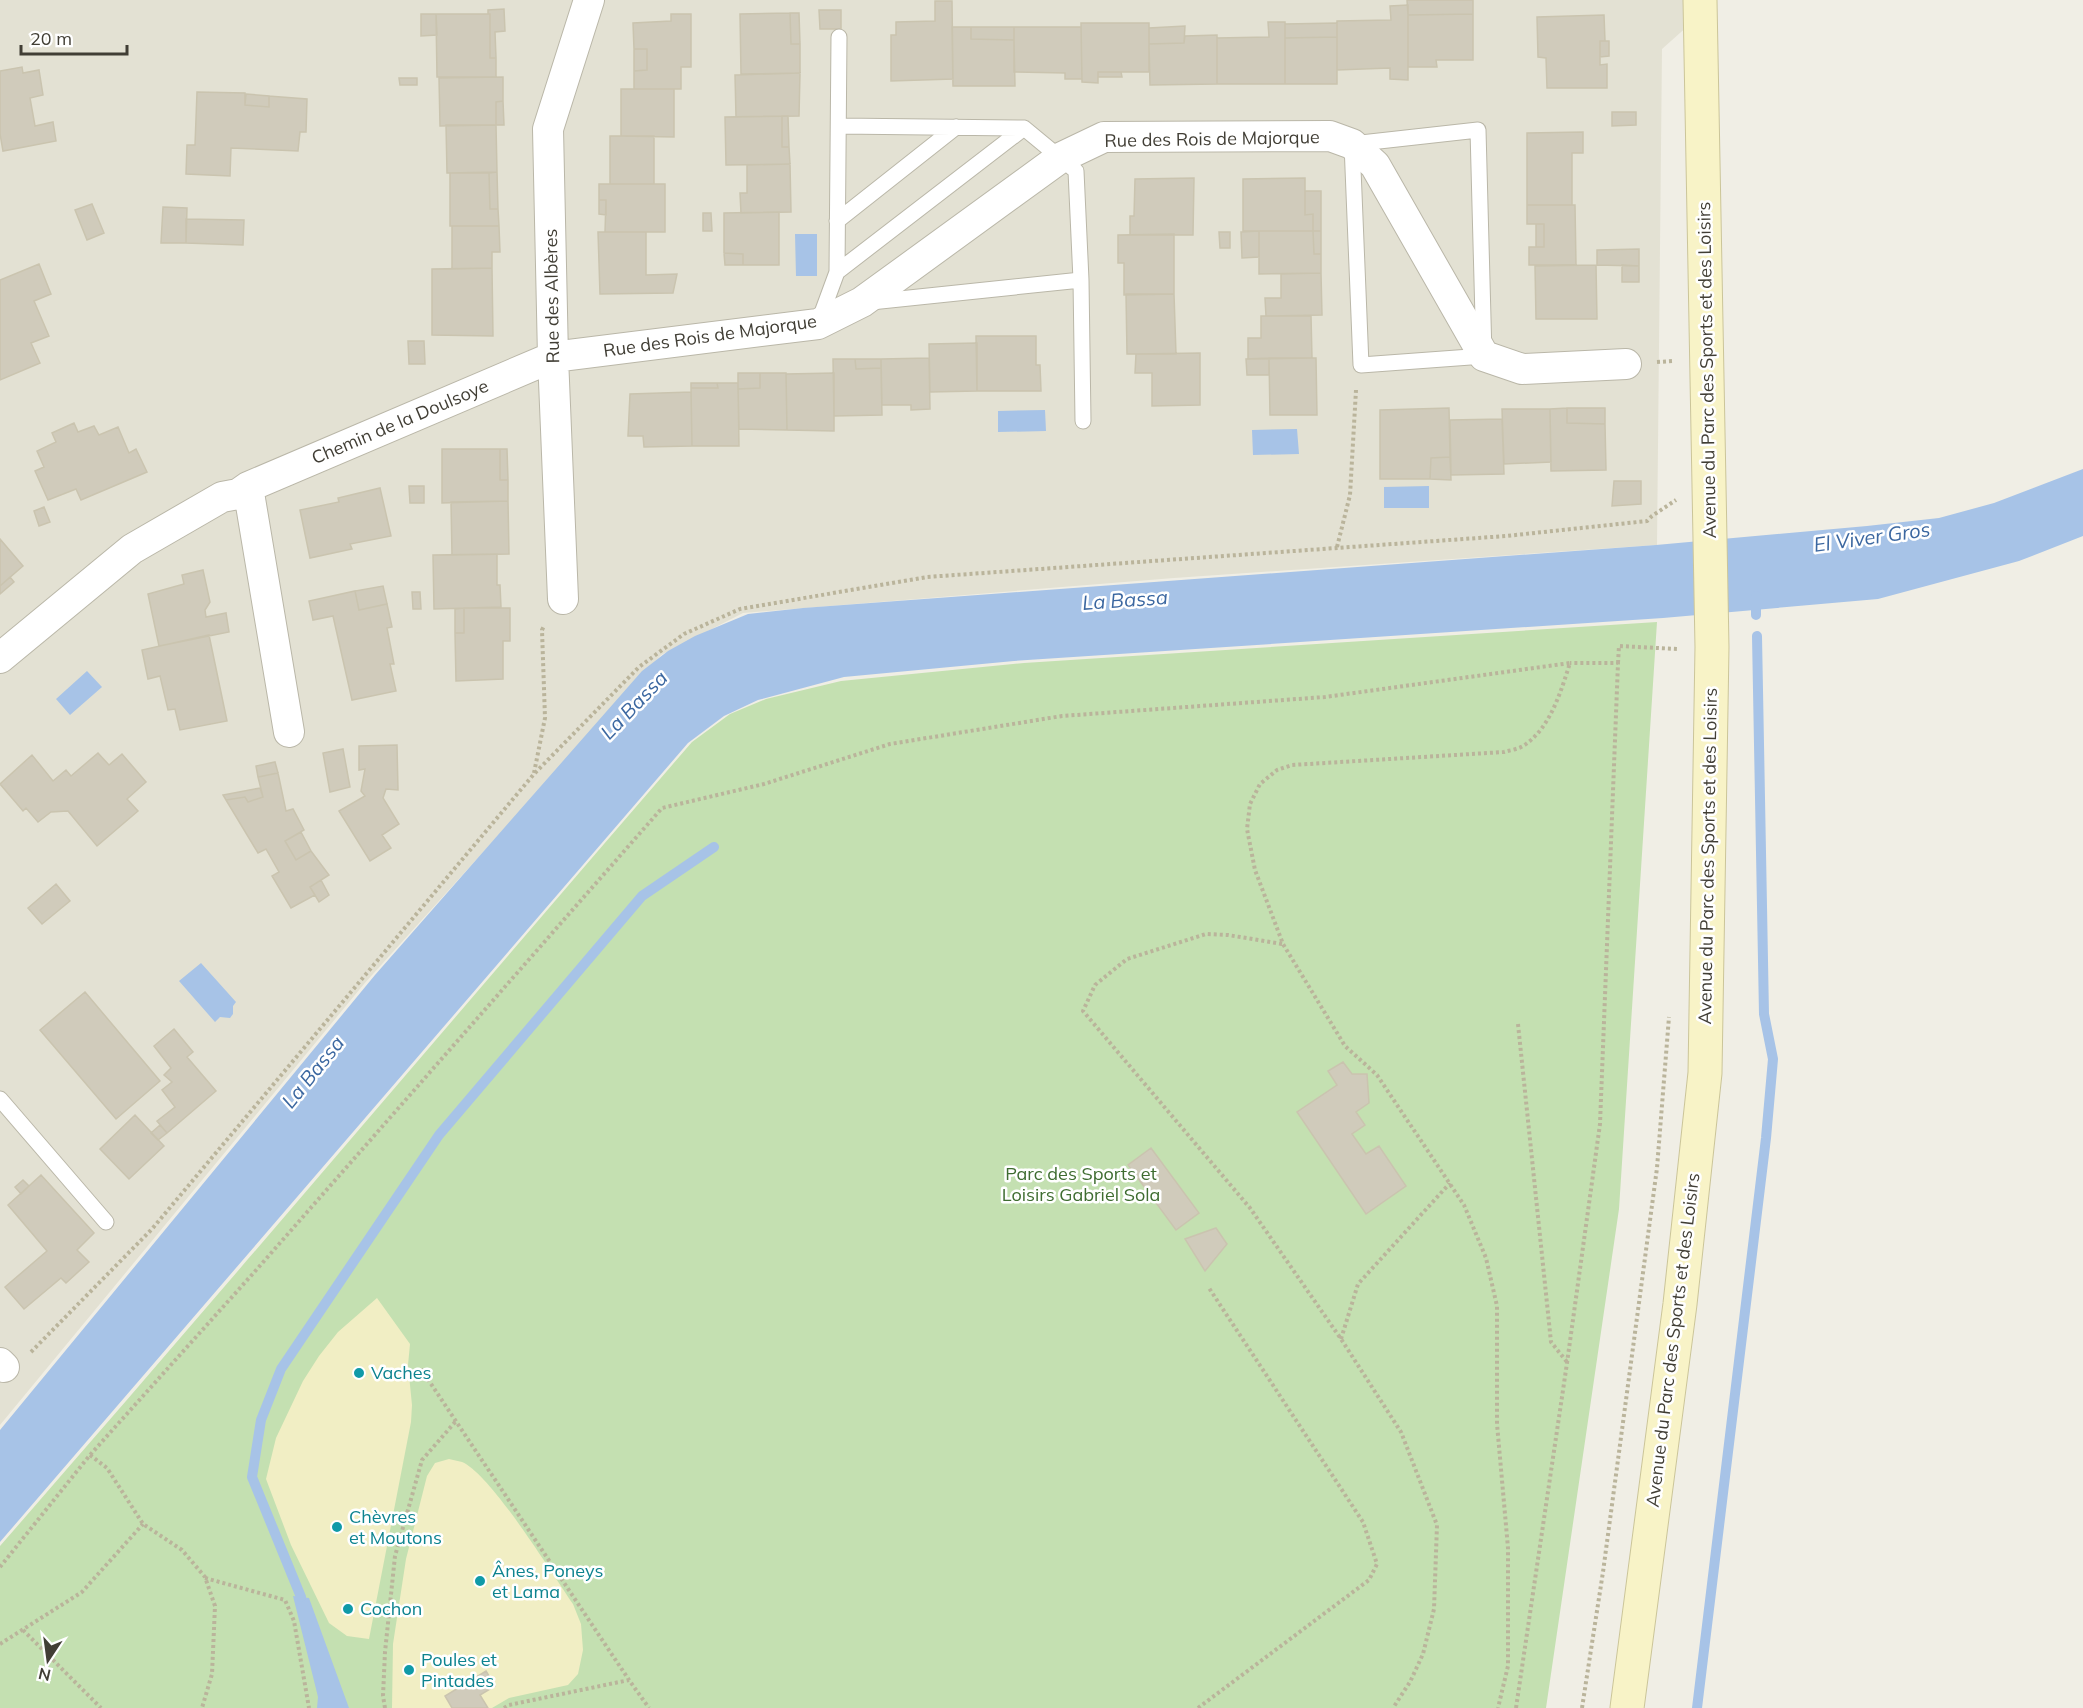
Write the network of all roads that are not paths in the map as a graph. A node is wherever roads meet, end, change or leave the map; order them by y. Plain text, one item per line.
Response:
1 (589, 0) edge
2 (1700, 0) edge
3 (840, 37) dead end
4 (839, 126) junction
5 (956, 127) junction
6 (1024, 128) junction
7 (1352, 144) junction
8 (1060, 158) junction
9 (837, 220) junction
10 (837, 272) junction
11 (1081, 280) junction
12 (862, 302) junction
13 (818, 324) junction
14 (1484, 356) junction
15 (553, 357) junction
16 (1626, 364) dead end
17 (1083, 421) dead end
18 (248, 487) junction
19 (563, 599) road end
20 (0, 658) edge
21 (289, 732) dead end
22 (0, 1099) edge
23 (106, 1222) dead end
24 (1627, 1708) edge

1 - 15 street, Rue des Albères
2 - 24 main road, Avenue du Parc des Sports et des Loisirs
3 - 4 lane
4 - 5 lane
4 - 9 lane
5 - 6 lane
5 - 9 lane
6 - 8 lane
6 - 10 lane
7 - 8 street, Rue des Rois de Majorque
7 - 14 street, Rue des Rois de Majorque
7 - 14 lane
7 - 14 lane
8 - 11 lane
8 - 12 street, Rue des Rois de Majorque
9 - 10 lane
10 - 13 lane
11 - 12 lane
11 - 17 lane
12 - 13 street, Rue des Rois de Majorque
13 - 15 street, Rue des Rois de Majorque
14 - 16 street
15 - 18 street, Chemin de la Doulsoye
15 - 19 street, Rue des Albères
18 - 20 street, Chemin de la Doulsoye
18 - 21 street
22 - 23 lane

